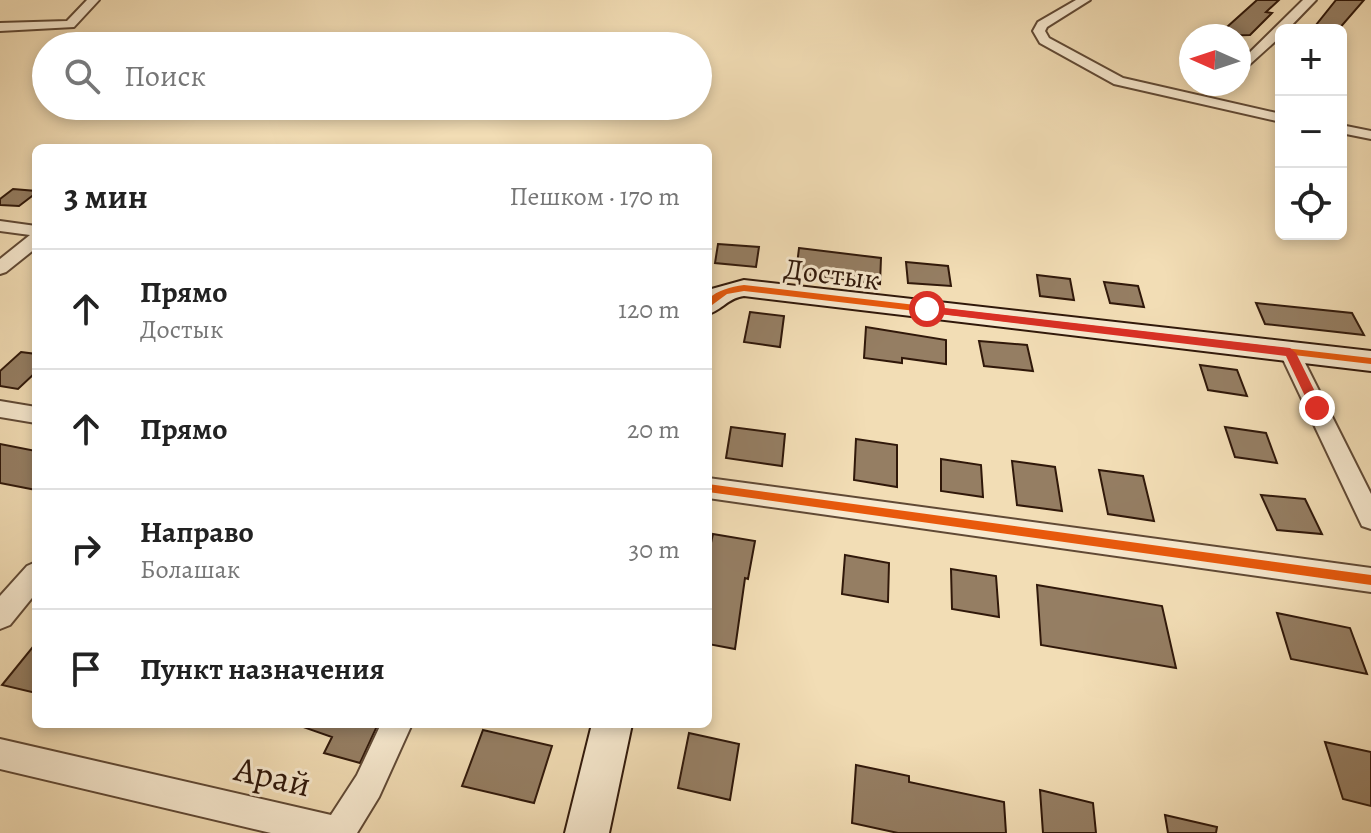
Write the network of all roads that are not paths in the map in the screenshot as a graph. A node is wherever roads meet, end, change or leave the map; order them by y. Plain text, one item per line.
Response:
1 (93, 0) edge
2 (1084, 0) edge
3 (1310, 0) edge
4 (70, 24) junction
5 (0, 27) edge
6 (42, 32) edge
7 (32, 35) edge
8 (14, 40) dead end
9 (1251, 58) edge
10 (1213, 96) edge
11 (1207, 102) junction
12 (1275, 117) edge
13 (1347, 130) edge
14 (1371, 135) edge
15 (0, 226) edge
16 (32, 230) edge
17 (32, 242) edge
18 (0, 268) edge
19 (712, 300) edge
20 (1290, 353) junction
21 (1371, 361) edge
22 (0, 409) edge
23 (32, 414) edge
24 (712, 489) edge
25 (1371, 519) edge
26 (32, 579) edge
27 (1371, 580) edge
28 (0, 616) edge
29 (395, 728) edge
30 (611, 728) edge
31 (0, 754) edge
32 (339, 833) edge
33 (587, 833) edge

1 - 4 street
2 - 11 street
3 - 9 street
4 - 5 street
4 - 6 street
7 - 8 street
10 - 11 street
11 - 12 street
13 - 14 street
15 - 16 street
17 - 18 street
19 - 20 street, Достык
20 - 21 street, Достык
20 - 25 street
22 - 23 street
24 - 27 street
26 - 28 street
29 - 32 street
30 - 33 street
31 - 32 street, Арай

